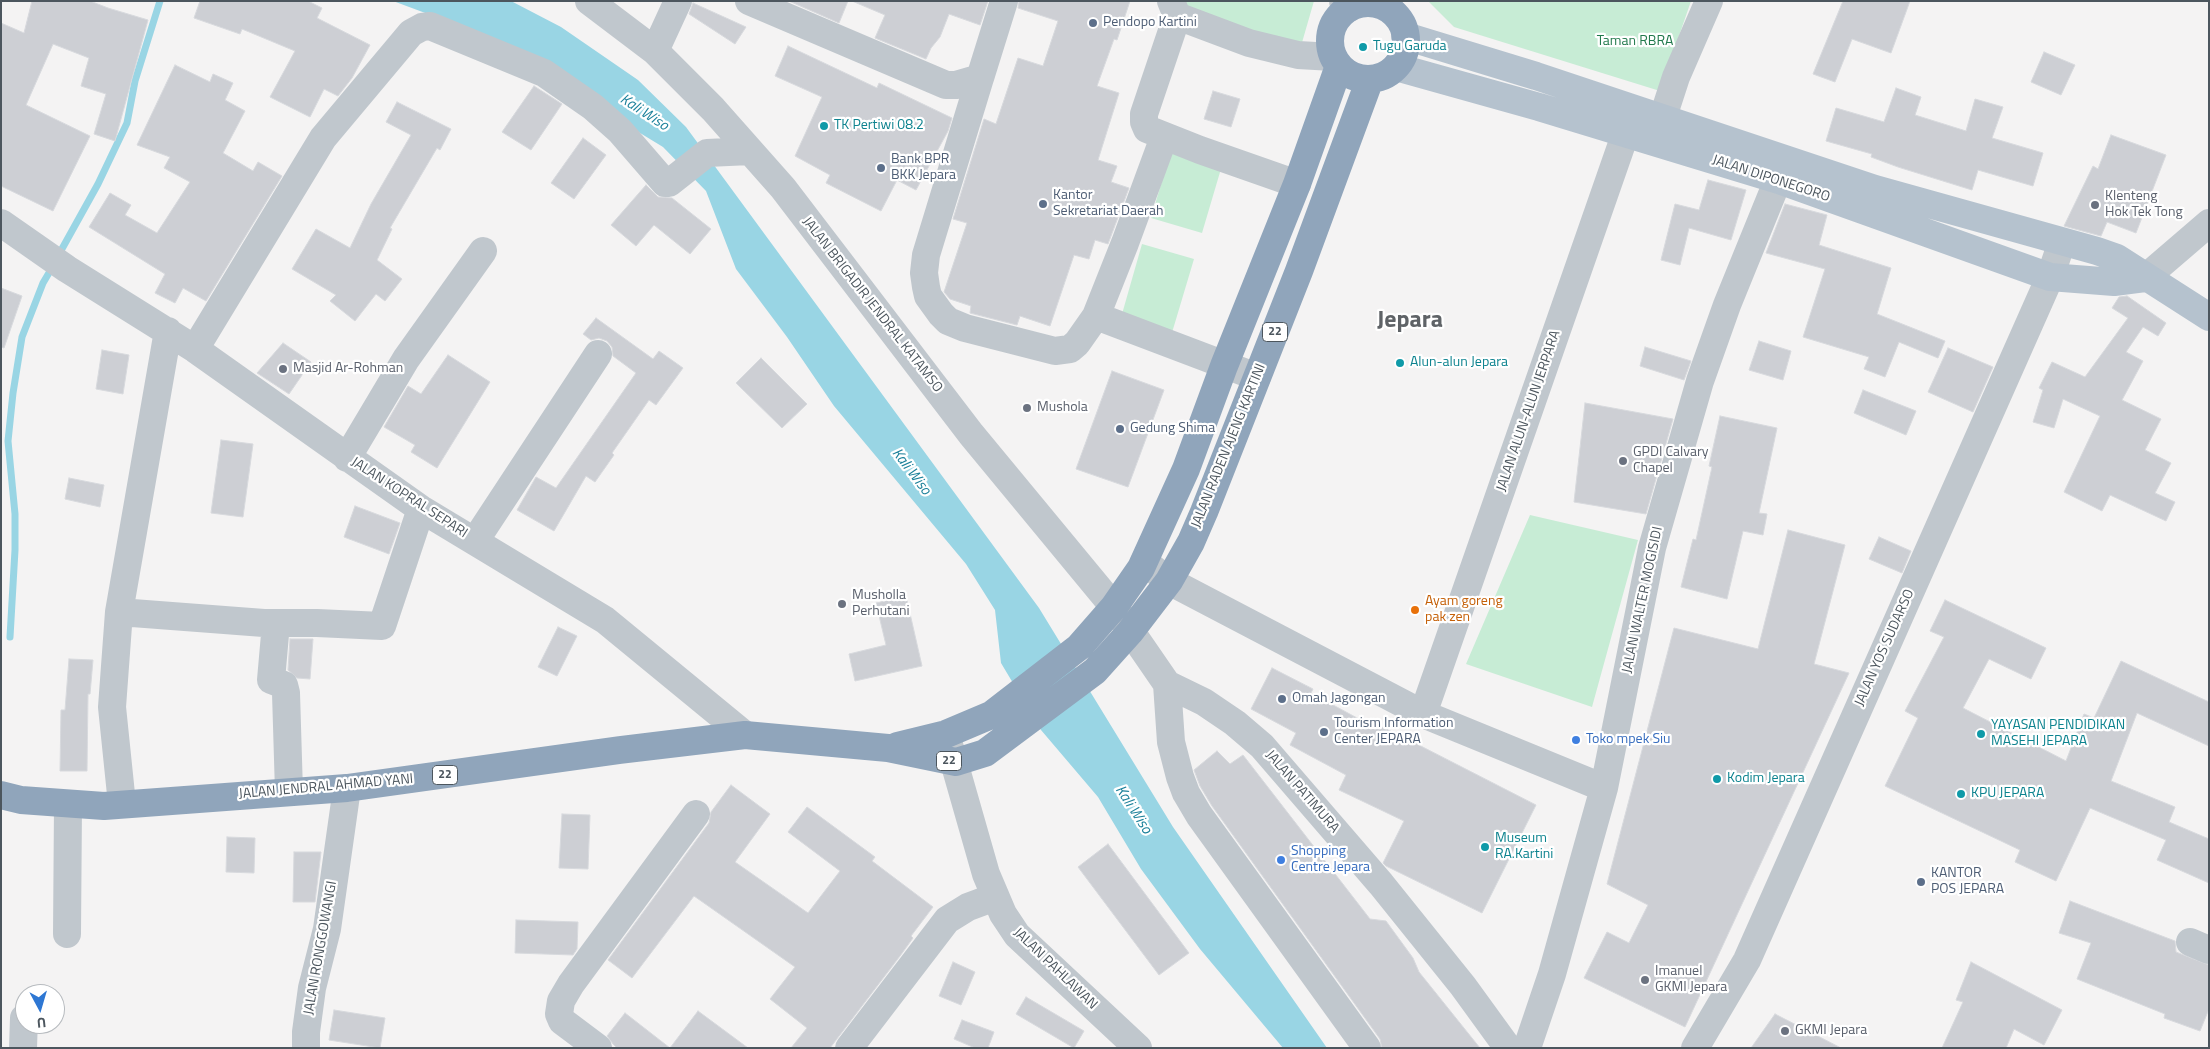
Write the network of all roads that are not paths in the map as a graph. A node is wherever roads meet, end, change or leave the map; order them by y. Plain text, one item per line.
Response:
1 (590, 1) edge
2 (678, 1) edge
3 (749, 1) edge
4 (1004, 1) edge
5 (1708, 1) edge
6 (1353, 4) edge
7 (1393, 7) edge
8 (1174, 9) edge
9 (1406, 36) junction
10 (655, 51) junction
11 (1336, 62) junction
12 (1396, 67) junction
13 (980, 78) junction
14 (1370, 79) junction
15 (1663, 117) junction
16 (1630, 120) junction
17 (1164, 137) junction
18 (750, 151) junction
19 (1783, 170) junction
20 (1297, 184) junction
21 (1, 223) edge
22 (2209, 223) edge
23 (2062, 242) junction
24 (482, 251) dead end
25 (2050, 277) junction
26 (2145, 278) junction
27 (1096, 316) junction
28 (2209, 317) edge
29 (168, 331) junction
30 (194, 349) junction
31 (598, 354) dead end
32 (1224, 366) junction
33 (1257, 377) junction
34 (347, 458) junction
35 (422, 510) junction
36 (475, 542) junction
37 (1144, 562) junction
38 (1169, 581) junction
39 (1114, 607) junction
40 (119, 612) junction
41 (276, 623) junction
42 (1130, 632) junction
43 (1167, 684) junction
44 (1423, 714) junction
45 (998, 726) junction
46 (946, 734) junction
47 (745, 735) junction
48 (888, 748) junction
49 (956, 762) junction
50 (347, 788) junction
51 (1604, 788) junction
52 (289, 792) junction
53 (1, 795) edge
54 (122, 804) junction
55 (68, 805) junction
56 (696, 814) dead end
57 (995, 897) junction
58 (67, 934) dead end
59 (23, 1034) edge
60 (23, 1048) edge
61 (306, 1048) edge
62 (598, 1048) edge
63 (849, 1048) edge
64 (1138, 1048) edge
65 (1367, 1048) edge
66 (1508, 1048) edge
67 (1526, 1048) edge
68 (1694, 1048) edge

1 - 10 street, JALAN BRIGADIR JENDRAL KATAMSO
2 - 10 street
3 - 13 street
4 - 13 street
5 - 15 street
6 - 7 highway, 22
6 - 11 highway, 22
7 - 9 highway, 22
8 - 11 street
8 - 17 street
9 - 12 highway
9 - 16 main road, JALAN DIPONEGORO
10 - 18 street, JALAN BRIGADIR JENDRAL KATAMSO
11 - 14 highway
11 - 20 highway, 22
12 - 14 highway
12 - 16 main road, JALAN DIPONEGORO
13 - 27 street
14 - 33 highway, JALAN RADEN AJENG KARTINI / 22
15 - 16 main road, JALAN DIPONEGORO
15 - 19 main road, JALAN DIPONEGORO
16 - 19 main road, JALAN DIPONEGORO
16 - 44 street, JALAN ALUN-ALUN JERPARA
17 - 20 street
17 - 27 street
18 - 30 street
18 - 39 street, JALAN BRIGADIR JENDRAL KATAMSO
19 - 23 main road, JALAN DIPONEGORO
19 - 25 main road, JALAN DIPONEGORO
19 - 51 street, JALAN WALTER MOGISIDI
20 - 32 highway, 22
21 - 29 street, JALAN KOPRAL SEPARI
22 - 26 street
23 - 25 street, JALAN YOS SUDARSO
23 - 26 main road, JALAN DIPONEGORO
24 - 34 street
25 - 26 main road, JALAN DIPONEGORO
25 - 68 street, JALAN YOS SUDARSO
26 - 28 main road, JALAN DIPONEGORO
27 - 32 street
29 - 30 street, JALAN KOPRAL SEPARI
29 - 40 street
30 - 34 street, JALAN KOPRAL SEPARI
31 - 36 street
32 - 33 street
32 - 37 highway, 22
33 - 38 highway, JALAN RADEN AJENG KARTINI / 22
34 - 35 street, JALAN KOPRAL SEPARI
35 - 36 street, JALAN KOPRAL SEPARI
35 - 41 street
36 - 47 street, JALAN KOPRAL SEPARI
37 - 38 street
37 - 39 highway, 22
38 - 42 highway, JALAN RADEN AJENG KARTINI / 22
38 - 44 street
39 - 42 street, JALAN BRIGADIR JENDRAL KATAMSO
39 - 45 highway, JALAN JENDRAL AHMAD YANI / 22
40 - 41 street
40 - 54 street
41 - 52 street
42 - 43 street, JALAN PATIMURA
42 - 45 highway, JALAN JENDRAL AHMAD YANI / 22
43 - 65 street
43 - 66 street, JALAN PATIMURA
44 - 51 street
45 - 46 highway, JALAN JENDRAL AHMAD YANI / 22
45 - 49 highway, JALAN JENDRAL AHMAD YANI / 22
46 - 48 highway, JALAN JENDRAL AHMAD YANI / 22
46 - 49 street, JALAN PAHLAWAN
47 - 48 highway, JALAN JENDRAL AHMAD YANI / 22
47 - 50 highway, JALAN JENDRAL AHMAD YANI / 22
48 - 49 highway, JALAN JENDRAL AHMAD YANI / 22
49 - 57 street, JALAN PAHLAWAN
50 - 52 highway, JALAN JENDRAL AHMAD YANI / 22
50 - 61 street, JALAN RONGGOWANGI
51 - 67 street, JALAN WALTER MOGISIDI
52 - 54 highway, JALAN JENDRAL AHMAD YANI / 22
53 - 55 highway, JALAN JENDRAL AHMAD YANI / 22
54 - 55 highway, JALAN JENDRAL AHMAD YANI / 22
55 - 58 street
56 - 62 street
57 - 63 street
57 - 64 street, JALAN PAHLAWAN
59 - 60 street

